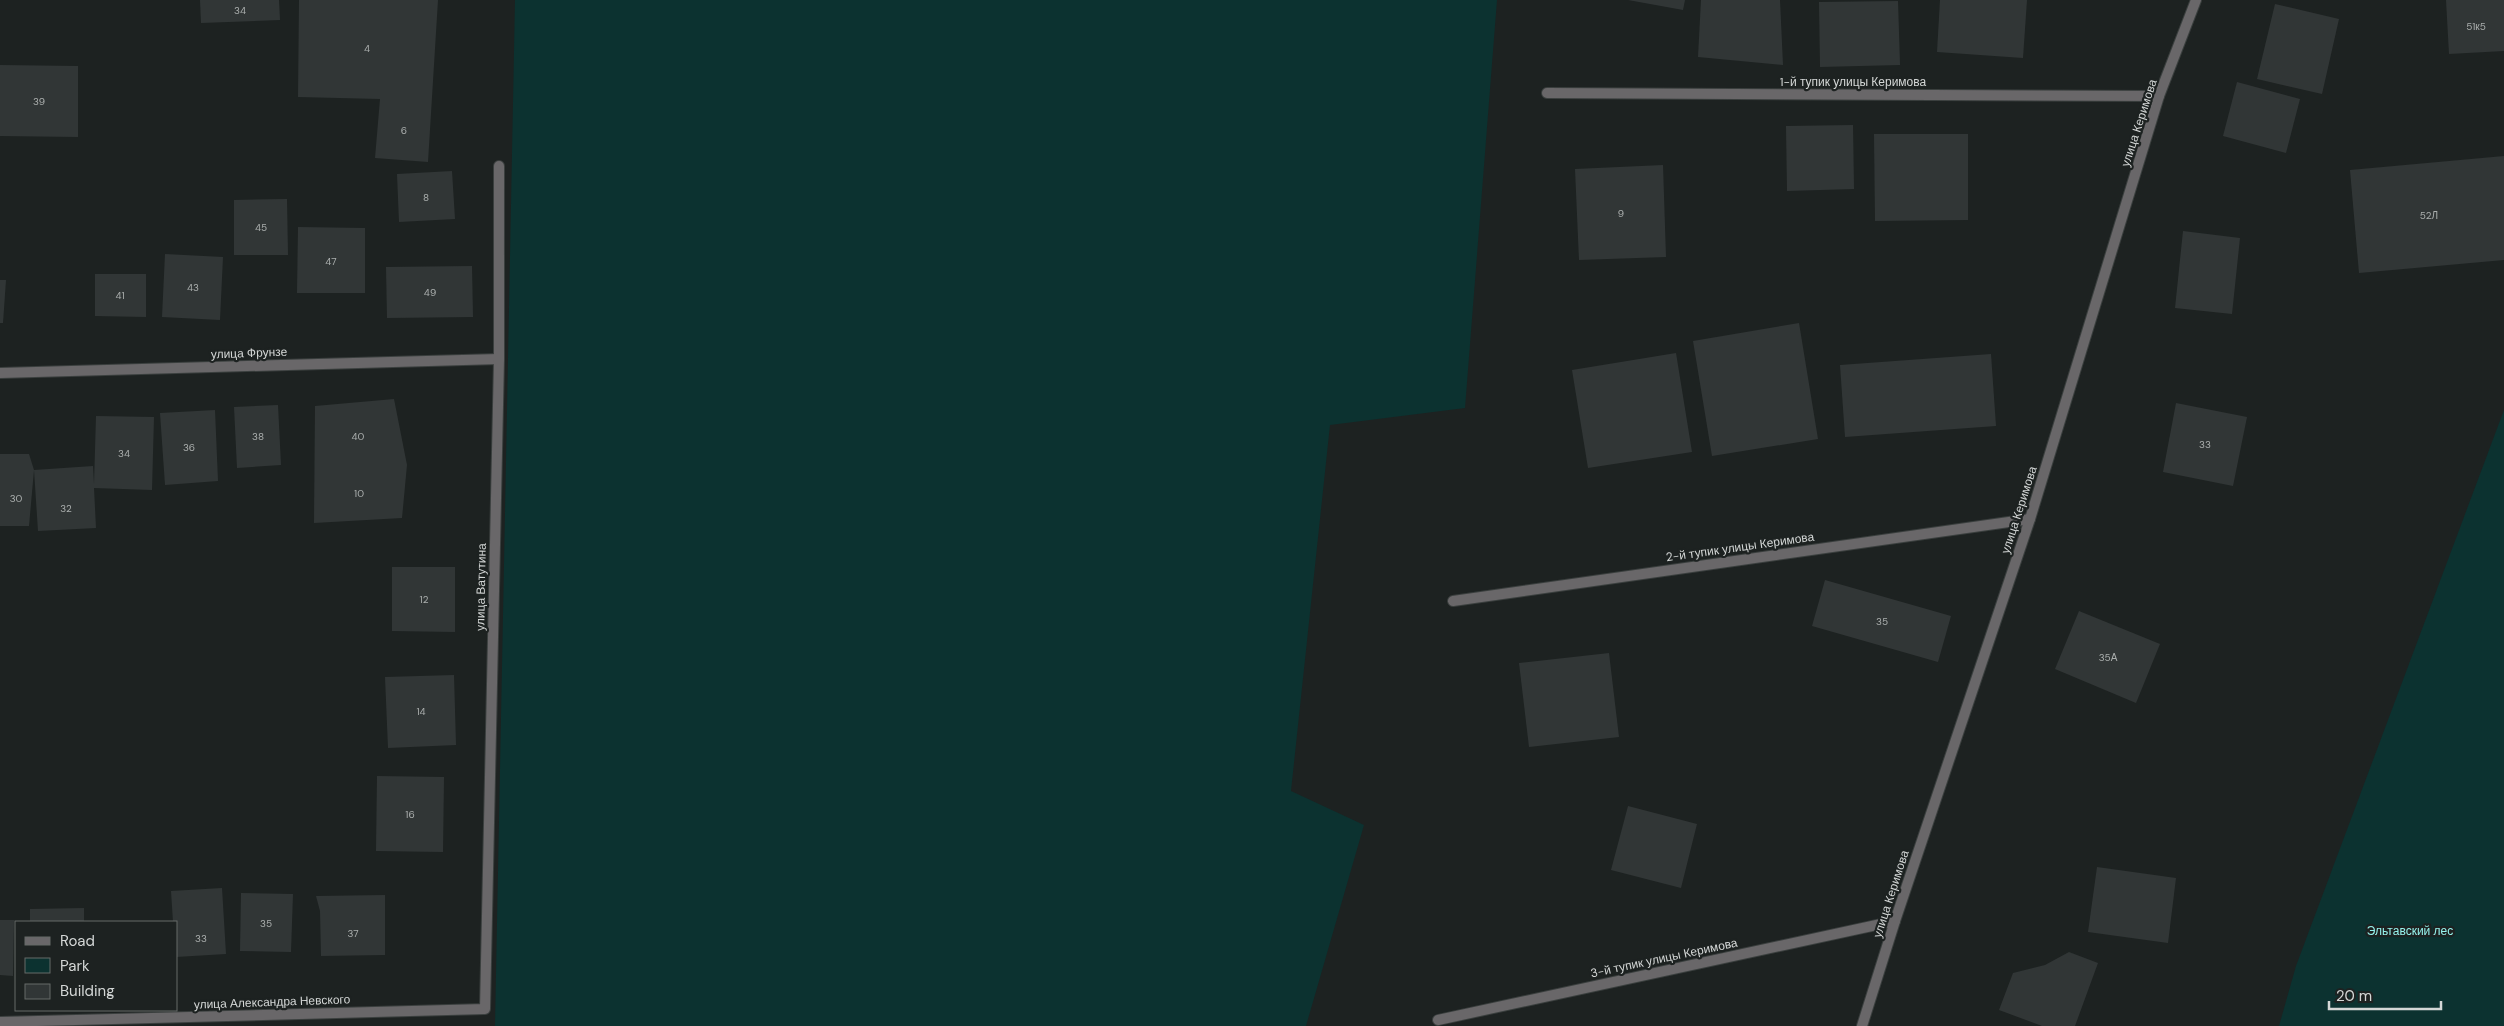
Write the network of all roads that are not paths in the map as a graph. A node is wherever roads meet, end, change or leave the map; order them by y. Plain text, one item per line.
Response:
1 (2196, 0) edge
2 (1547, 92) dead end
3 (2159, 96) junction
4 (498, 166) dead end
5 (499, 359) junction
6 (0, 373) edge
7 (2030, 519) junction
8 (1453, 600) dead end
9 (1895, 921) junction
10 (485, 1009) joint
11 (1438, 1020) dead end
12 (0, 1022) edge
13 (1862, 1026) edge

1 - 3 street, улица Керимова
2 - 3 street, 1-й тупик улицы Керимова
3 - 7 street, улица Керимова
4 - 5 street, улица Ватутина
5 - 6 street, улица Фрунзе
5 - 10 street, улица Ватутина
7 - 8 street, 2-й тупик улицы Керимова
7 - 9 street, улица Керимова
9 - 11 street, 3-й тупик улицы Керимова
9 - 13 street, улица Керимова
10 - 12 street, улица Александра Невского

